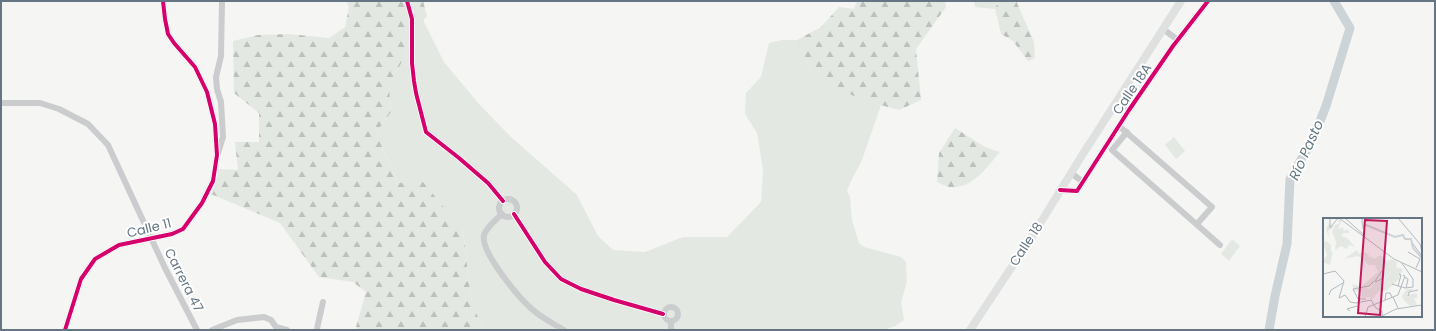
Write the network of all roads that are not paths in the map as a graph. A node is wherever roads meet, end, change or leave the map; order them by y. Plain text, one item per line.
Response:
1 (163, 1) edge
2 (222, 1) edge
3 (407, 1) edge
4 (1181, 1) edge
5 (1208, 1) edge
6 (1163, 29) junction
7 (1178, 40) junction
8 (1116, 102) junction
9 (1, 103) edge
10 (1129, 110) junction
11 (1119, 126) junction
12 (1127, 132) junction
13 (217, 155) junction
14 (1071, 173) junction
15 (1083, 182) junction
16 (1060, 190) junction
17 (503, 201) junction
18 (502, 214) junction
19 (514, 214) junction
20 (1197, 224) junction
21 (151, 239) junction
22 (1220, 245) dead end
23 (323, 302) dead end
24 (664, 314) junction
25 (671, 321) junction
26 (65, 330) edge
27 (197, 330) edge
28 (212, 330) edge
29 (287, 330) edge
30 (317, 330) edge
31 (564, 330) edge
32 (671, 330) edge
33 (970, 330) edge

1 - 13 street
2 - 13 street
3 - 17 street
4 - 6 main road, Calle 18
5 - 7 street, Calle 18A
6 - 7 street
6 - 8 main road, Calle 18
7 - 10 street, Calle 18A
8 - 10 street
8 - 14 main road, Calle 18
9 - 21 street, Carrera 47
10 - 11 street, Calle 18A
11 - 12 street
11 - 15 street, Calle 18A
12 - 20 street
12 - 20 street
13 - 21 street, Calle 11
14 - 15 street
14 - 16 main road, Calle 18
15 - 16 street, Calle 18A
16 - 33 main road, Calle 18
17 - 18 street
17 - 19 street
18 - 19 street
18 - 31 street
19 - 24 street
20 - 22 street
21 - 26 street, Calle 11
21 - 27 street, Carrera 47
23 - 30 street
24 - 25 street
24 - 25 street
25 - 32 street
28 - 29 street

